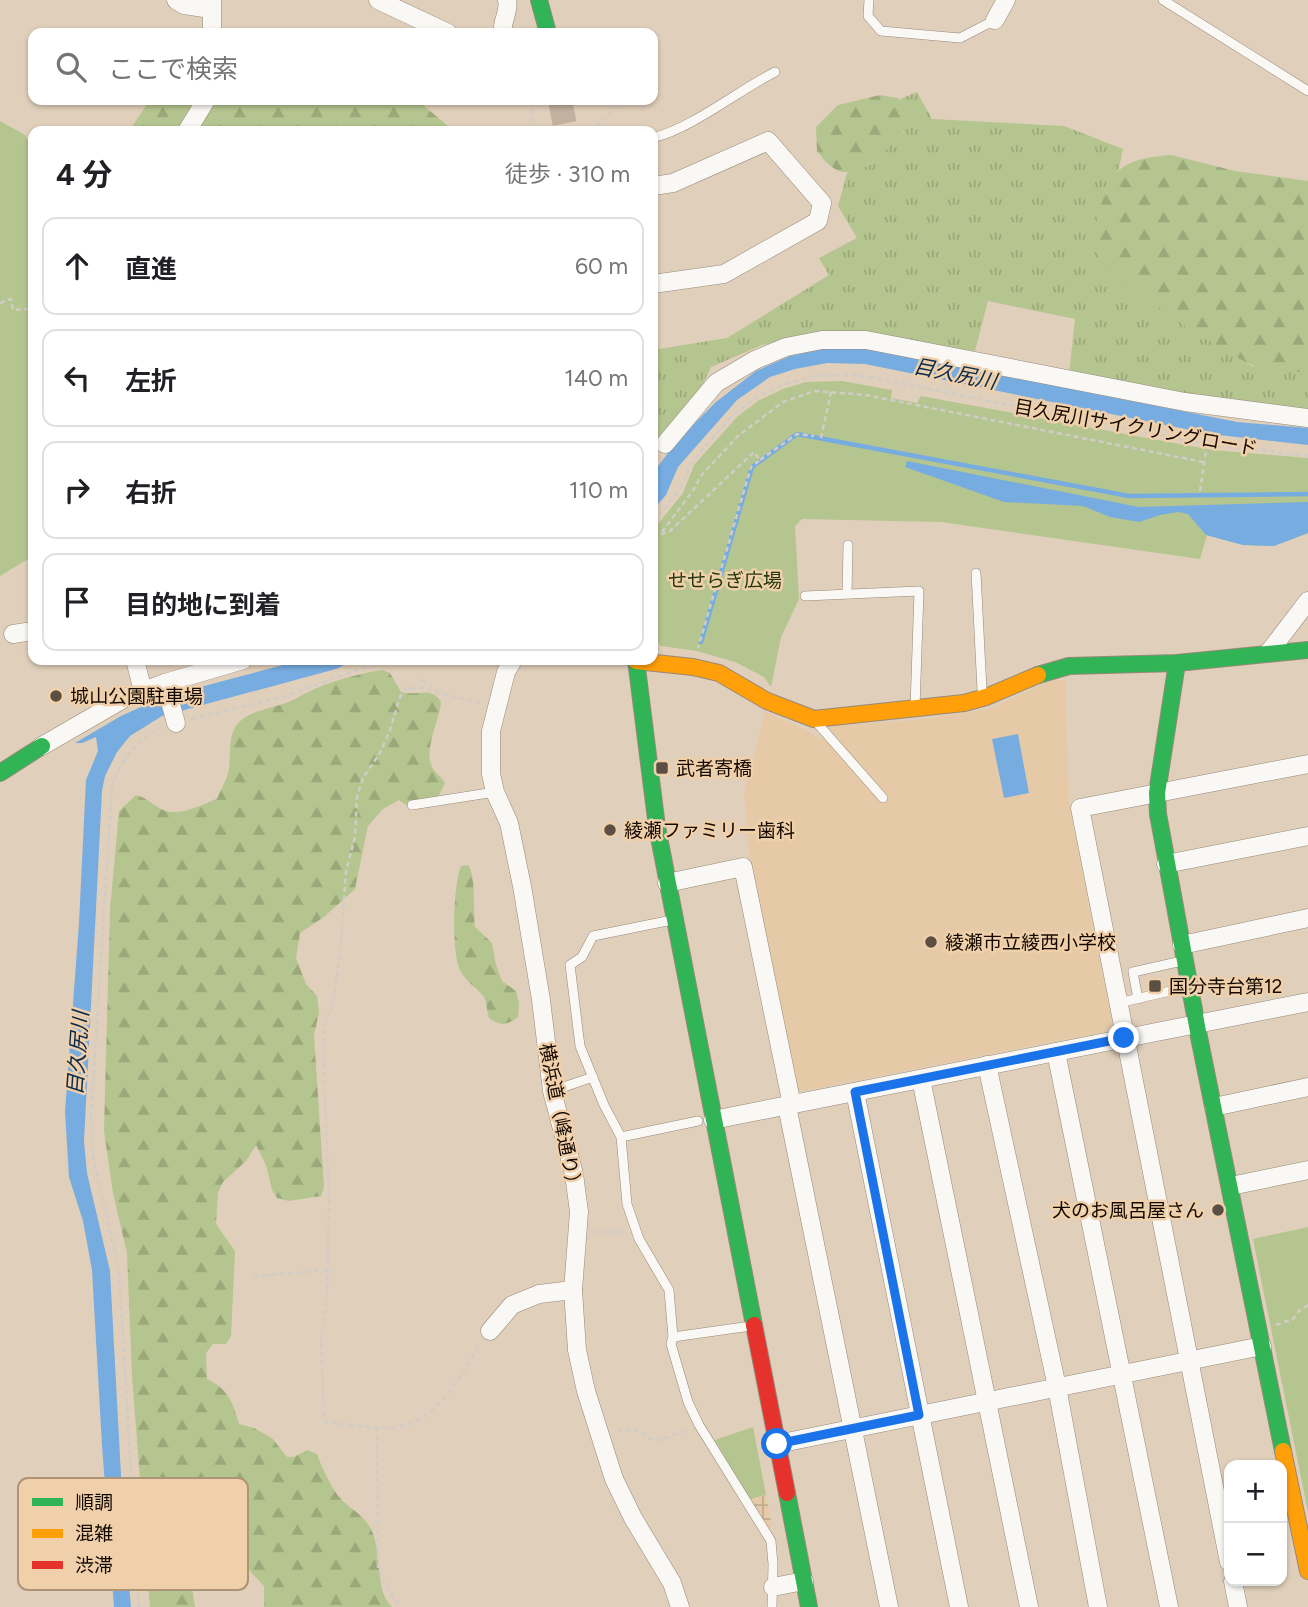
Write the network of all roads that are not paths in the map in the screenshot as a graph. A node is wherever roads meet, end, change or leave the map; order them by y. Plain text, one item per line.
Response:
1 (176, 0) edge
2 (377, 0) edge
3 (507, 0) edge
4 (539, 0) edge
5 (869, 0) edge
6 (1006, 0) edge
7 (1163, 0) edge
8 (211, 4) edge
9 (995, 20) joint
10 (212, 28) edge
11 (436, 28) edge
12 (502, 28) edge
13 (547, 28) edge
14 (775, 72) dead end
15 (1308, 91) edge
16 (203, 105) edge
17 (190, 126) edge
18 (658, 136) edge
19 (658, 185) edge
20 (658, 283) edge
21 (1308, 418) edge
22 (665, 443) dead end
23 (848, 545) dead end
24 (976, 573) dead end
25 (847, 594) junction
26 (804, 596) dead end
27 (1308, 601) edge
28 (28, 632) edge
29 (13, 634) dead end
30 (1308, 650) edge
31 (1269, 652) junction
32 (658, 663) edge
33 (1177, 663) junction
34 (136, 665) edge
35 (229, 665) edge
36 (510, 665) edge
37 (634, 665) edge
38 (166, 687) junction
39 (143, 691) junction
40 (986, 697) junction
41 (915, 709) junction
42 (814, 719) junction
43 (175, 720) road end
44 (42, 746) joint
45 (1308, 764) edge
46 (0, 773) edge
47 (495, 792) junction
48 (1157, 793) junction
49 (883, 798) dead end
50 (412, 805) dead end
51 (1308, 836) edge
52 (1166, 864) junction
53 (667, 883) junction
54 (1308, 918) edge
55 (674, 919) junction
56 (1183, 953) junction
57 (1190, 986) junction
58 (1138, 999) junction
59 (1308, 1002) edge
60 (1118, 1003) junction
61 (1197, 1023) junction
62 (1124, 1038) junction
63 (1056, 1052) junction
64 (987, 1065) junction
65 (593, 1077) junction
66 (922, 1079) junction
67 (1308, 1087) edge
68 (552, 1091) junction
69 (855, 1092) junction
70 (789, 1105) junction
71 (1214, 1107) junction
72 (706, 1121) junction
73 (621, 1137) junction
74 (1308, 1170) edge
75 (1231, 1186) junction
76 (573, 1290) junction
77 (754, 1326) junction
78 (490, 1331) road end
79 (673, 1337) junction
80 (1262, 1346) junction
81 (1191, 1360) junction
82 (1123, 1374) junction
83 (1057, 1387) junction
84 (988, 1401) junction
85 (919, 1415) junction
86 (853, 1428) junction
87 (777, 1444) junction
88 (1224, 1535) edge
89 (1308, 1571) edge
90 (804, 1581) junction
91 (1234, 1586) edge
92 (773, 1587) junction
93 (680, 1607) edge
94 (772, 1607) edge
95 (809, 1607) edge
96 (889, 1607) edge
97 (959, 1607) edge
98 (1029, 1607) edge
99 (1098, 1607) edge
100 (1169, 1607) edge
101 (1238, 1607) edge

1 - 8 street
2 - 11 street
3 - 12 street
4 - 13 street
5 - 9 lane
6 - 9 street
7 - 15 lane
8 - 10 street
14 - 18 lane
16 - 17 street
19 - 20 street
21 - 22 street
23 - 25 lane
24 - 40 lane
25 - 26 lane
25 - 41 lane
27 - 31 street
28 - 29 street
30 - 31 street
31 - 33 street
32 - 42 street
33 - 40 street
33 - 48 street
34 - 39 street
35 - 38 street
36 - 47 street, 横浜道（峰通り）
37 - 53 street
38 - 39 street
38 - 43 street
39 - 44 street
40 - 41 street
41 - 42 street
42 - 49 lane
44 - 46 street
45 - 48 street
47 - 50 lane
47 - 68 street, 横浜道（峰通り）
48 - 52 street
48 - 60 street
51 - 52 street
52 - 56 street
53 - 55 street
53 - 70 street
54 - 56 street
55 - 65 lane
55 - 72 street
56 - 57 street
56 - 58 lane
57 - 58 lane
57 - 61 street
58 - 60 lane
59 - 61 street
60 - 62 street
61 - 62 street
61 - 71 street
62 - 63 street
62 - 81 street
63 - 64 street
63 - 82 street
64 - 66 street
64 - 83 street
65 - 68 lane
65 - 73 lane
66 - 69 street
66 - 84 street
67 - 71 street
68 - 76 street, 横浜道（峰通り）
69 - 70 street
69 - 85 street
70 - 72 street
70 - 86 street
71 - 75 street
72 - 73 lane
72 - 77 street
73 - 79 lane
74 - 75 street
75 - 80 street
76 - 78 street
76 - 93 street, 横浜道（峰通り）
77 - 79 lane
77 - 87 street
79 - 92 lane
80 - 81 street
80 - 89 street
81 - 82 street
81 - 88 street
82 - 83 street
82 - 100 street
83 - 84 street
83 - 99 street
84 - 85 street
84 - 98 street
85 - 86 street
85 - 97 street
86 - 87 street
86 - 96 street
87 - 90 street
90 - 92 street
90 - 95 street
91 - 101 street
92 - 94 lane

